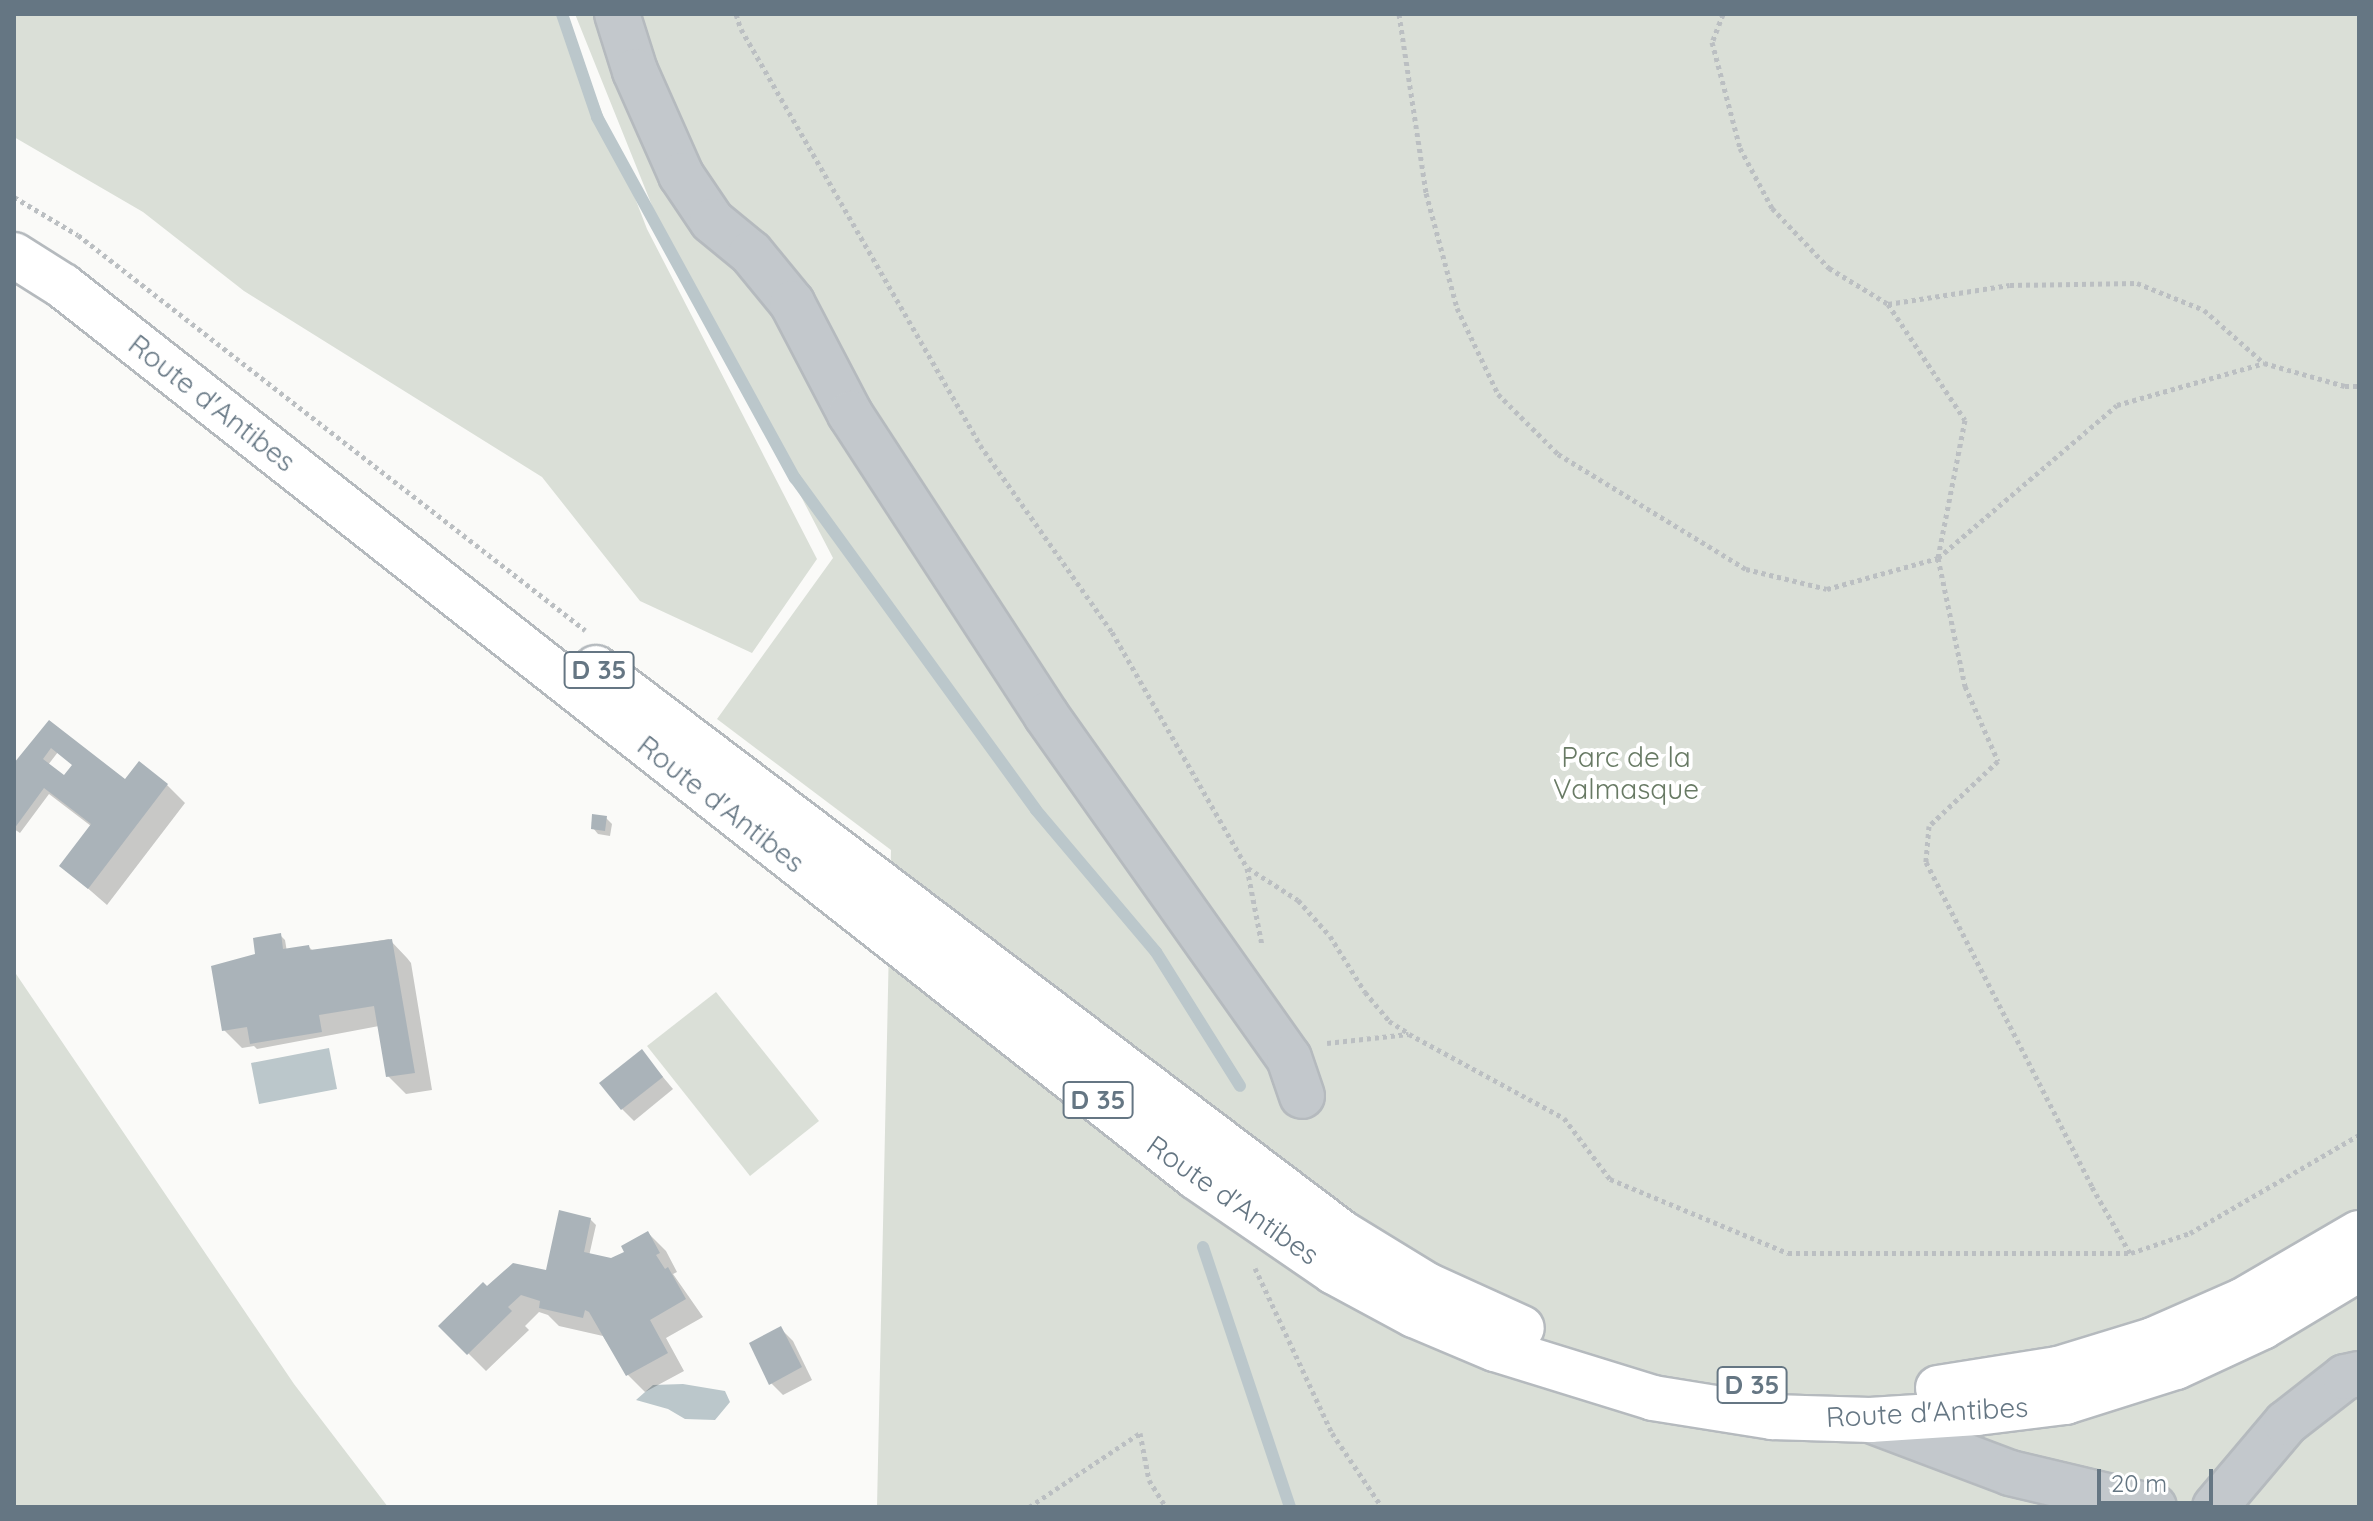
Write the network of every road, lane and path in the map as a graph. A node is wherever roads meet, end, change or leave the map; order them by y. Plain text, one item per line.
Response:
1 (617, 14) edge
2 (736, 14) edge
3 (1399, 14) edge
4 (1723, 14) edge
5 (14, 228) edge
6 (14, 255) edge
7 (1888, 304) junction
8 (2264, 363) junction
9 (2359, 386) edge
10 (1938, 558) junction
11 (1247, 868) junction
12 (1264, 958) dead end
13 (1409, 1034) junction
14 (1281, 1048) junction
15 (1302, 1096) dead end
16 (2359, 1134) edge
17 (2359, 1233) edge
18 (2131, 1253) junction
19 (1251, 1261) dead end
20 (2359, 1269) edge
21 (2359, 1374) edge
22 (1870, 1420) junction
23 (1029, 1507) edge
24 (1166, 1507) edge
25 (1382, 1507) edge
26 (2154, 1507) edge
27 (2215, 1507) edge

1 - 14 lane
2 - 11 path
3 - 10 path
4 - 7 path
5 - 17 main road, Route d'Antibes / D 35
6 - 22 main road, Route d'Antibes / D 35
7 - 8 path
7 - 10 path
8 - 9 path
8 - 10 path
10 - 18 path
11 - 12 path
11 - 13 path
13 - 14 path
13 - 18 path
14 - 15 lane
16 - 18 path
19 - 25 path
20 - 22 main road, Route d'Antibes / D 35
21 - 27 lane
22 - 26 lane
23 - 24 path

